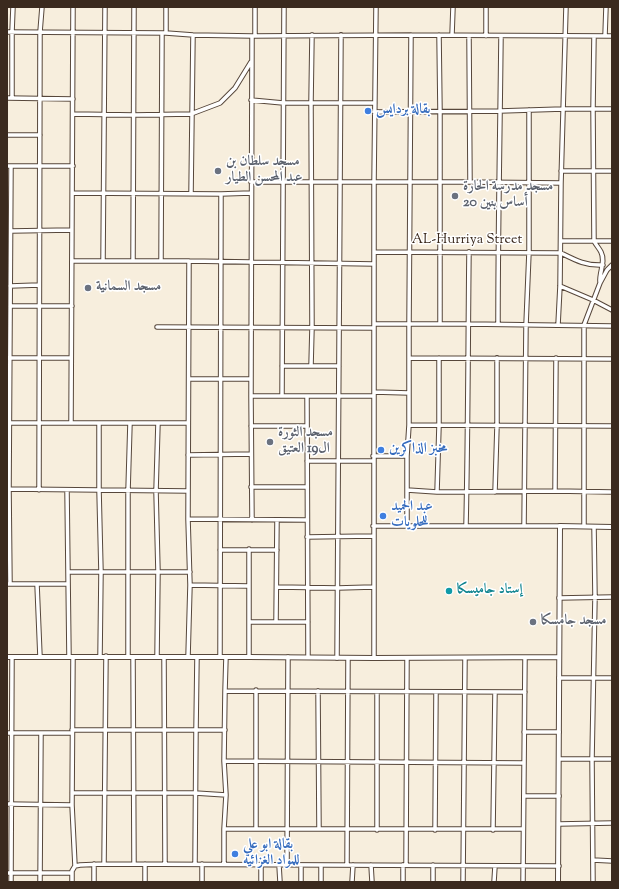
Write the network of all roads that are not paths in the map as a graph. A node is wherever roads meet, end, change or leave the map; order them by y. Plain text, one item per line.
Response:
1 (13, 7) edge
2 (42, 7) edge
3 (73, 7) edge
4 (105, 7) edge
5 (134, 7) edge
6 (166, 7) edge
7 (255, 7) edge
8 (284, 7) edge
9 (376, 7) edge
10 (453, 7) edge
11 (486, 7) edge
12 (566, 7) edge
13 (606, 7) edge
14 (7, 32) edge
15 (12, 32) junction
16 (40, 32) junction
17 (73, 32) junction
18 (105, 32) junction
19 (134, 33) junction
20 (164, 33) junction
21 (193, 35) junction
22 (253, 35) junction
23 (284, 35) junction
24 (312, 35) junction
25 (341, 35) junction
26 (376, 35) junction
27 (411, 35) junction
28 (439, 35) junction
29 (452, 35) junction
30 (469, 36) junction
31 (486, 36) junction
32 (501, 36) junction
33 (565, 36) junction
34 (594, 36) junction
35 (605, 36) junction
36 (612, 36) edge
37 (251, 62) junction
38 (7, 98) edge
39 (12, 98) junction
40 (40, 99) junction
41 (73, 99) junction
42 (251, 100) junction
43 (311, 102) junction
44 (283, 103) junction
45 (340, 103) junction
46 (375, 103) junction
47 (563, 109) junction
48 (593, 109) junction
49 (612, 109) edge
50 (529, 110) junction
51 (440, 111) junction
52 (469, 111) junction
53 (500, 111) junction
54 (374, 112) junction
55 (410, 112) junction
56 (73, 114) junction
57 (104, 114) junction
58 (161, 114) junction
59 (191, 114) junction
60 (134, 115) junction
61 (7, 135) edge
62 (40, 135) junction
63 (9, 166) edge
64 (40, 166) junction
65 (73, 166) junction
66 (561, 171) junction
67 (612, 171) edge
68 (594, 172) junction
69 (251, 182) junction
70 (283, 182) junction
71 (312, 182) junction
72 (374, 182) junction
73 (410, 182) junction
74 (440, 182) junction
75 (470, 182) junction
76 (500, 182) junction
77 (529, 182) junction
78 (340, 183) junction
79 (561, 183) junction
80 (73, 193) junction
81 (104, 193) junction
82 (133, 193) junction
83 (162, 193) junction
84 (251, 193) junction
85 (191, 194) junction
86 (221, 194) junction
87 (72, 230) junction
88 (11, 231) junction
89 (40, 231) junction
90 (561, 241) junction
91 (594, 241) junction
92 (612, 241) edge
93 (374, 252) junction
94 (410, 252) junction
95 (439, 252) junction
96 (469, 252) junction
97 (498, 252) junction
98 (529, 252) junction
99 (561, 252) junction
100 (72, 261) junction
101 (103, 261) junction
102 (133, 261) junction
103 (161, 261) junction
104 (189, 261) junction
105 (221, 261) junction
106 (251, 262) junction
107 (282, 262) junction
108 (312, 263) junction
109 (340, 263) junction
110 (374, 264) junction
111 (603, 265) junction
112 (612, 265) edge
113 (600, 283) junction
114 (10, 286) junction
115 (39, 286) junction
116 (560, 286) junction
117 (9, 291) edge
118 (593, 300) junction
119 (10, 306) junction
120 (39, 306) junction
121 (72, 306) junction
122 (612, 310) edge
123 (408, 324) junction
124 (440, 324) junction
125 (468, 324) junction
126 (498, 324) junction
127 (526, 325) junction
128 (558, 325) junction
129 (584, 325) junction
130 (374, 326) junction
131 (612, 326) edge
132 (157, 327) dead end
133 (189, 327) junction
134 (221, 327) junction
135 (251, 328) junction
136 (282, 328) junction
137 (312, 328) junction
138 (340, 329) junction
139 (8, 358) edge
140 (40, 358) junction
141 (71, 358) junction
142 (409, 358) junction
143 (439, 358) junction
144 (467, 358) junction
145 (497, 358) junction
146 (526, 358) junction
147 (556, 358) junction
148 (585, 359) junction
149 (612, 359) edge
150 (282, 366) junction
151 (311, 366) junction
152 (339, 366) junction
153 (189, 379) junction
154 (220, 379) junction
155 (251, 379) junction
156 (8, 392) edge
157 (409, 393) junction
158 (374, 394) junction
159 (251, 396) junction
160 (282, 396) junction
161 (307, 396) junction
162 (339, 396) junction
163 (8, 423) edge
164 (39, 423) junction
165 (71, 423) junction
166 (99, 423) junction
167 (130, 423) junction
168 (158, 423) junction
169 (188, 423) junction
170 (409, 425) junction
171 (468, 425) junction
172 (251, 426) junction
173 (307, 426) junction
174 (439, 426) junction
175 (497, 426) junction
176 (526, 426) junction
177 (555, 426) junction
178 (585, 426) junction
179 (612, 426) edge
180 (220, 454) junction
181 (251, 454) junction
182 (188, 455) junction
183 (373, 456) junction
184 (407, 456) junction
185 (307, 461) junction
186 (339, 461) junction
187 (373, 461) junction
188 (252, 487) junction
189 (307, 487) junction
190 (9, 489) junction
191 (39, 490) junction
192 (67, 490) junction
193 (99, 490) junction
194 (407, 490) junction
195 (128, 491) junction
196 (156, 491) junction
197 (188, 491) junction
198 (555, 491) junction
199 (437, 492) junction
200 (467, 492) junction
201 (494, 492) junction
202 (524, 492) junction
203 (584, 492) junction
204 (612, 492) edge
205 (8, 504) edge
206 (188, 519) junction
207 (220, 519) junction
208 (252, 520) junction
209 (277, 520) junction
210 (307, 520) junction
211 (373, 526) junction
212 (407, 526) junction
213 (466, 526) junction
214 (524, 526) junction
215 (560, 526) junction
216 (584, 526) junction
217 (594, 526) junction
218 (612, 527) edge
219 (373, 536) junction
220 (307, 537) junction
221 (339, 537) junction
222 (249, 549) junction
223 (220, 550) junction
224 (277, 550) junction
225 (68, 572) junction
226 (101, 572) junction
227 (128, 572) junction
228 (158, 572) junction
229 (190, 572) junction
230 (8, 584) edge
231 (37, 584) junction
232 (68, 584) junction
233 (190, 586) junction
234 (220, 586) junction
235 (249, 586) junction
236 (277, 587) junction
237 (308, 587) junction
238 (373, 587) junction
239 (338, 588) junction
240 (595, 597) junction
241 (612, 597) edge
242 (559, 598) junction
243 (249, 622) junction
244 (276, 622) junction
245 (308, 622) junction
246 (106, 656) junction
247 (7, 657) edge
248 (12, 657) junction
249 (40, 657) junction
250 (71, 657) junction
251 (100, 657) junction
252 (128, 657) junction
253 (133, 657) junction
254 (157, 657) junction
255 (164, 657) junction
256 (197, 657) junction
257 (220, 657) junction
258 (226, 657) junction
259 (249, 657) junction
260 (559, 657) junction
261 (188, 658) junction
262 (288, 658) junction
263 (308, 658) junction
264 (338, 658) junction
265 (348, 658) junction
266 (374, 658) junction
267 (407, 658) junction
268 (465, 658) junction
269 (525, 658) junction
270 (559, 678) junction
271 (594, 678) junction
272 (612, 678) edge
273 (256, 690) junction
274 (225, 691) junction
275 (288, 691) junction
276 (318, 691) junction
277 (348, 691) junction
278 (377, 692) junction
279 (406, 692) junction
280 (436, 692) junction
281 (465, 692) junction
282 (495, 692) junction
283 (524, 692) junction
284 (105, 730) junction
285 (134, 730) junction
286 (164, 730) junction
287 (196, 730) junction
288 (225, 730) junction
289 (72, 732) junction
290 (524, 732) junction
291 (559, 732) junction
292 (9, 733) edge
293 (41, 733) junction
294 (559, 759) junction
295 (592, 759) junction
296 (612, 759) edge
297 (224, 761) junction
298 (256, 762) junction
299 (287, 762) junction
300 (318, 762) junction
301 (347, 762) junction
302 (377, 762) junction
303 (406, 762) junction
304 (436, 763) junction
305 (464, 763) junction
306 (494, 763) junction
307 (524, 763) junction
308 (72, 793) junction
309 (104, 793) junction
310 (134, 793) junction
311 (164, 793) junction
312 (195, 793) junction
313 (226, 795) junction
314 (524, 796) junction
315 (559, 796) junction
316 (9, 804) edge
317 (40, 805) junction
318 (72, 805) junction
319 (612, 823) edge
320 (559, 824) junction
321 (593, 824) junction
322 (524, 829) junction
323 (224, 830) junction
324 (256, 830) junction
325 (287, 830) junction
326 (319, 830) junction
327 (347, 830) junction
328 (377, 830) junction
329 (406, 830) junction
330 (435, 830) junction
331 (464, 830) junction
332 (493, 830) junction
333 (593, 860) junction
334 (612, 861) edge
335 (94, 864) junction
336 (104, 864) junction
337 (134, 864) junction
338 (145, 864) junction
339 (165, 864) junction
340 (195, 864) junction
341 (202, 864) junction
342 (224, 864) junction
343 (261, 864) junction
344 (279, 865) junction
345 (287, 865) junction
346 (302, 865) junction
347 (321, 865) junction
348 (347, 865) junction
349 (353, 865) junction
350 (372, 865) junction
351 (404, 865) junction
352 (433, 865) junction
353 (463, 865) junction
354 (75, 866) junction
355 (494, 866) junction
356 (524, 866) junction
357 (559, 866) junction
358 (40, 873) junction
359 (72, 873) junction
360 (9, 874) edge
361 (11, 882) edge
362 (40, 882) edge
363 (72, 882) edge
364 (94, 882) edge
365 (145, 882) edge
366 (202, 882) edge
367 (261, 882) edge
368 (280, 882) edge
369 (301, 882) edge
370 (321, 882) edge
371 (352, 882) edge
372 (372, 882) edge
373 (403, 882) edge
374 (433, 882) edge
375 (463, 882) edge
376 (494, 882) edge
377 (523, 882) edge
378 (558, 882) edge
379 (592, 882) edge

1 - 15 street
2 - 16 street
3 - 17 street
4 - 18 street
5 - 19 street
6 - 20 street
7 - 22 street
8 - 23 street
9 - 26 street
10 - 29 street
11 - 31 street
12 - 33 street
13 - 35 street
14 - 15 street
15 - 16 street
15 - 39 street
16 - 17 street
16 - 40 street
17 - 18 street
17 - 41 street
18 - 19 street
18 - 57 street
19 - 20 street
19 - 60 street
20 - 21 street
20 - 58 street
21 - 22 street
21 - 59 street
22 - 23 street
22 - 37 street
23 - 24 street
23 - 44 street
24 - 25 street
24 - 43 street
25 - 26 street
25 - 45 street
26 - 27 street
26 - 46 street
27 - 28 street
27 - 55 street
28 - 29 street
28 - 51 street
29 - 30 street
30 - 31 street
30 - 52 street
31 - 32 street
32 - 33 street
32 - 53 street
33 - 34 street
33 - 47 street
34 - 35 street
34 - 48 street
35 - 36 street
37 - 42 street
37 - 59 street
38 - 39 street
39 - 40 street
40 - 41 street
40 - 62 street
41 - 56 street
42 - 44 street
42 - 69 street
43 - 44 street
43 - 45 street
43 - 71 street
44 - 70 street
45 - 46 street
45 - 78 street
46 - 54 street
47 - 48 street
47 - 50 street
47 - 66 street
48 - 49 street
48 - 68 street
50 - 53 street
50 - 77 street
51 - 52 street
51 - 55 street
51 - 74 street
52 - 53 street
52 - 75 street
53 - 76 street
54 - 55 street
54 - 72 street
55 - 73 street
56 - 57 street
56 - 65 street
57 - 60 street
57 - 81 street
58 - 59 street
58 - 60 street
58 - 83 street
59 - 85 street
60 - 82 street
61 - 62 street
62 - 64 street
63 - 64 street
63 - 88 street
64 - 65 street
64 - 89 street
65 - 80 street
66 - 68 street
66 - 79 street
67 - 68 street
68 - 91 street
69 - 70 street
69 - 84 street
70 - 71 street
70 - 107 street
71 - 78 street
71 - 108 street
72 - 73 street
72 - 78 street
72 - 93 street
73 - 74 street
73 - 94 street
74 - 75 street
74 - 95 street
75 - 76 street
76 - 77 street
76 - 97 street
77 - 79 street
77 - 98 street
78 - 109 street
79 - 90 street
80 - 81 street
80 - 87 street
81 - 82 street
81 - 101 street
82 - 83 street
82 - 102 street
83 - 85 street
83 - 103 street
84 - 86 street
84 - 106 street
85 - 86 street
86 - 105 street
87 - 89 street
87 - 100 street
88 - 89 street
88 - 114 street
89 - 115 street
90 - 91 street
90 - 99 street
91 - 92 street
91 - 111 street
93 - 94 street, AL-Hurriya Street
93 - 110 street
94 - 95 street, AL-Hurriya Street
94 - 123 street
95 - 96 street, AL-Hurriya Street
95 - 124 street
96 - 97 street, AL-Hurriya Street
96 - 125 street
97 - 98 street, AL-Hurriya Street
97 - 126 street
98 - 99 street, AL-Hurriya Street
98 - 127 street
99 - 111 street
99 - 116 street
100 - 101 street
100 - 121 street
101 - 102 street
102 - 103 street
103 - 104 street
104 - 105 street
104 - 133 street
105 - 106 street
105 - 134 street
106 - 107 street
106 - 135 street
107 - 108 street
107 - 136 street
108 - 109 street
108 - 137 street
109 - 110 street
109 - 138 street
110 - 130 street
111 - 113 street
112 - 113 street
113 - 118 street
114 - 115 street
114 - 117 street
115 - 120 street
116 - 118 street
116 - 128 street
117 - 119 street
118 - 122 street
118 - 129 street
119 - 120 street
119 - 139 street
120 - 121 street
120 - 140 street
121 - 141 street
123 - 124 street
123 - 130 street
123 - 142 street
124 - 125 street
125 - 126 street
125 - 144 street
126 - 127 street
127 - 128 street
127 - 146 street
128 - 129 street
129 - 131 street
129 - 148 street
130 - 138 street
130 - 158 street
132 - 133 street
133 - 134 street
133 - 153 street
134 - 135 street
134 - 154 street
135 - 136 street
135 - 155 street
136 - 137 street
136 - 150 street
137 - 138 street
137 - 151 street
138 - 152 street
139 - 140 street
139 - 156 street
140 - 141 street
140 - 164 street
141 - 165 street
142 - 143 street
142 - 157 street
143 - 144 street
143 - 174 street
144 - 145 street
144 - 171 street
145 - 146 street
145 - 175 street
146 - 147 street
146 - 176 street
147 - 148 street
147 - 177 street
148 - 149 street
148 - 178 street
150 - 151 street
150 - 160 street
151 - 152 street
152 - 162 street
153 - 154 street
153 - 169 street
154 - 155 street
154 - 180 street
155 - 159 street
156 - 163 street
157 - 158 street
157 - 170 street
158 - 162 street
158 - 183 street
159 - 160 street
159 - 172 street
160 - 161 street
161 - 162 street
161 - 173 street
162 - 186 street
163 - 164 street
163 - 190 street
164 - 165 street
164 - 191 street
165 - 166 street
166 - 167 street
166 - 193 street
167 - 168 street
167 - 195 street
168 - 169 street
168 - 196 street
169 - 182 street
170 - 174 street
170 - 184 street
171 - 174 street
171 - 175 street
171 - 200 street
172 - 173 street
172 - 181 street
173 - 185 street
174 - 199 street
175 - 176 street
175 - 201 street
176 - 177 street
176 - 202 street
177 - 178 street
177 - 198 street
178 - 179 street
178 - 203 street
180 - 181 street
180 - 182 street
180 - 207 street
181 - 188 street
182 - 197 street
183 - 184 street
183 - 187 street
184 - 194 street
185 - 186 street
185 - 189 street
186 - 187 street
186 - 221 street
187 - 211 street
188 - 189 street
188 - 208 street
189 - 210 street
190 - 191 street
190 - 205 street
191 - 192 street
192 - 193 street
192 - 225 street
193 - 195 street
193 - 226 street
194 - 199 street
194 - 212 street
195 - 196 street
195 - 227 street
196 - 197 street
196 - 228 street
197 - 206 street
198 - 202 street
198 - 203 street
199 - 200 street
200 - 201 street
200 - 213 street
201 - 202 street
202 - 214 street
203 - 204 street
203 - 216 street
205 - 230 street
206 - 207 street
206 - 229 street
207 - 208 street
207 - 223 street
208 - 209 street
209 - 210 street
209 - 224 street
210 - 220 street
211 - 212 street
211 - 219 street
212 - 213 street
213 - 214 street
214 - 215 street
215 - 216 street
215 - 242 street
216 - 217 street
217 - 218 street
217 - 240 street
219 - 221 street
219 - 238 street
220 - 221 street
220 - 237 street
221 - 239 street
222 - 223 street
222 - 224 street
222 - 235 street
223 - 234 street
224 - 236 street
225 - 226 street
225 - 232 street
226 - 227 street
226 - 251 street
227 - 228 street
227 - 252 street
228 - 229 street
228 - 254 street
229 - 233 street
230 - 231 street
231 - 232 street
231 - 249 street
232 - 250 street
233 - 234 street
233 - 261 street
234 - 235 street
234 - 257 street
235 - 243 street
236 - 237 street
236 - 244 street
237 - 239 street
237 - 245 street
238 - 239 street
238 - 266 street
239 - 264 street
240 - 241 street
240 - 242 street
240 - 271 street
242 - 260 street
243 - 244 street
243 - 259 street
244 - 245 street
245 - 263 street
246 - 251 street
246 - 252 street
246 - 284 street
247 - 248 street
248 - 249 street
248 - 292 street
249 - 250 street
250 - 251 street
250 - 289 street
252 - 253 street
253 - 254 street
253 - 285 street
254 - 255 street
255 - 261 street
255 - 286 street
256 - 257 street
256 - 261 street
256 - 287 street
257 - 258 street
258 - 259 street
258 - 274 street
259 - 262 street
260 - 269 street
260 - 270 street
262 - 263 street
262 - 275 street
263 - 264 street
264 - 265 street
265 - 266 street
265 - 277 street
266 - 267 street
267 - 268 street
267 - 279 street
268 - 269 street
268 - 281 street
269 - 283 street
270 - 271 street
270 - 291 street
271 - 272 street
271 - 295 street
273 - 274 street
273 - 275 street
273 - 298 street
274 - 288 street
275 - 276 street
275 - 299 street
276 - 277 street
276 - 300 street
277 - 278 street
277 - 301 street
278 - 279 street
278 - 302 street
279 - 280 street
279 - 303 street
280 - 281 street
280 - 304 street
281 - 282 street
281 - 305 street
282 - 283 street
282 - 306 street
283 - 290 street
284 - 285 street
284 - 289 street
284 - 309 street
285 - 286 street
285 - 310 street
286 - 287 street
286 - 311 street
287 - 288 street
287 - 312 street
288 - 297 street
289 - 293 street
289 - 308 street
290 - 291 street
290 - 307 street
291 - 294 street
292 - 293 street
292 - 316 street
293 - 317 street
294 - 295 street
294 - 315 street
295 - 296 street
295 - 321 street
297 - 298 street
297 - 313 street
298 - 299 street
298 - 324 street
299 - 300 street
299 - 325 street
300 - 301 street
300 - 326 street
301 - 302 street
301 - 327 street
302 - 303 street
302 - 328 street
303 - 304 street
303 - 329 street
304 - 305 street
304 - 330 street
305 - 306 street
305 - 331 street
306 - 307 street
306 - 332 street
307 - 314 street
308 - 309 street
308 - 318 street
309 - 310 street
309 - 336 street
310 - 311 street
310 - 337 street
311 - 312 street
311 - 339 street
312 - 313 street
312 - 340 street
313 - 323 street
314 - 315 street
314 - 322 street
315 - 320 street
316 - 317 street
316 - 360 street
317 - 318 street
317 - 358 street
318 - 354 street
319 - 321 street
320 - 321 street
320 - 357 street
321 - 333 street
322 - 332 street
322 - 356 street
323 - 324 street
323 - 342 street
324 - 325 street
325 - 326 street
325 - 345 street
326 - 327 street
327 - 328 street
327 - 348 street
328 - 329 street
329 - 330 street
329 - 351 street
330 - 331 street
331 - 332 street
331 - 353 street
333 - 334 street
333 - 379 street
335 - 336 street
335 - 354 street
335 - 364 street
336 - 337 street
337 - 338 street
338 - 339 street
338 - 365 street
339 - 340 street
340 - 341 street
341 - 342 street
341 - 366 street
342 - 343 street
343 - 344 street
343 - 367 street
344 - 345 street
344 - 368 street
345 - 346 street
346 - 347 street
346 - 369 street
347 - 348 street
347 - 370 street
348 - 349 street
349 - 350 street
349 - 371 street
350 - 351 street
350 - 372 street
351 - 352 street
351 - 373 street
352 - 353 street
352 - 374 street
353 - 355 street
353 - 375 street
354 - 359 street
355 - 356 street
355 - 376 street
356 - 357 street
356 - 377 street
357 - 378 street
358 - 359 street
358 - 360 street
358 - 362 street
359 - 363 street
360 - 361 street

